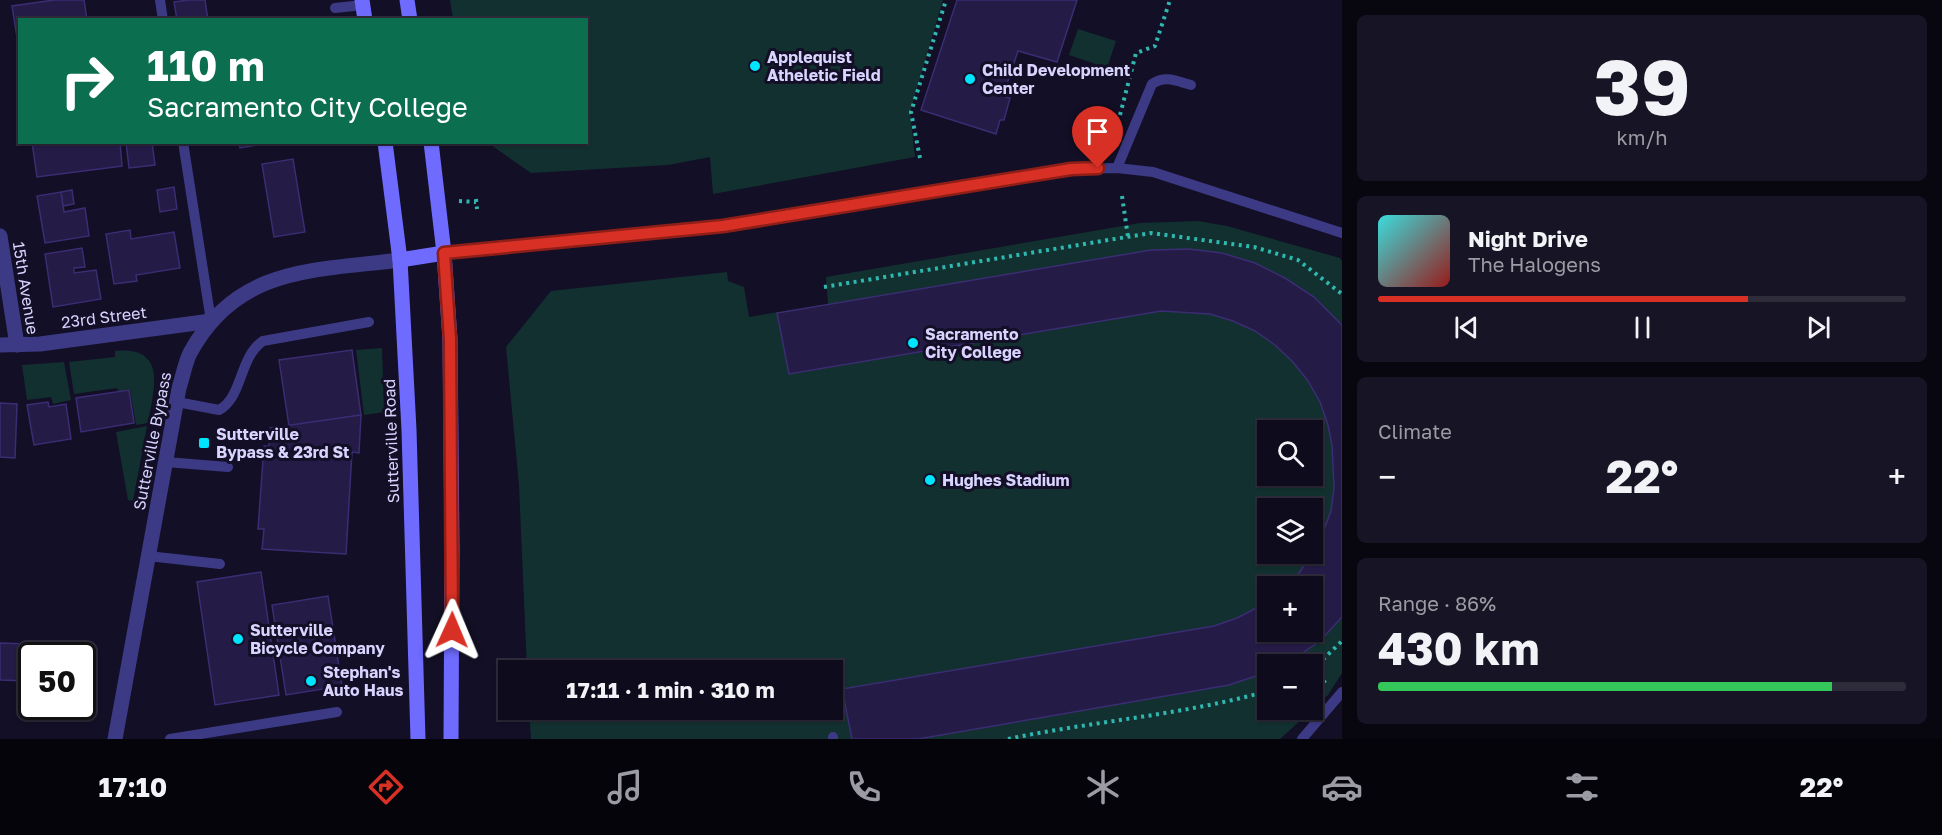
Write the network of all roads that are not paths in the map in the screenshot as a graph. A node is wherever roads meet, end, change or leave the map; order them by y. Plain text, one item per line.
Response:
1 (160, 0) edge
2 (407, 0) edge
3 (335, 8) dead end
4 (363, 8) edge
5 (163, 18) edge
6 (410, 18) edge
7 (1191, 85) dead end
8 (183, 144) edge
9 (385, 144) edge
10 (431, 144) edge
11 (1117, 168) junction
12 (1342, 233) edge
13 (0, 236) edge
14 (444, 253) junction
15 (400, 260) junction
16 (211, 321) junction
17 (369, 322) dead end
18 (0, 345) edge
19 (17, 345) junction
20 (177, 402) junction
21 (165, 462) junction
22 (228, 467) dead end
23 (148, 556) junction
24 (220, 564) dead end
25 (1342, 692) edge
26 (337, 712) dead end
27 (115, 739) edge
28 (171, 739) edge
29 (418, 739) edge
30 (451, 739) edge
31 (1302, 739) edge

1 - 5 lane
2 - 6 main road
3 - 4 lane
7 - 11 lane
8 - 16 lane
9 - 15 main road, Sutterville Road
10 - 14 main road
11 - 12 lane
11 - 14 lane
13 - 19 street, 15th Avenue
14 - 15 main road
14 - 30 main road
15 - 16 street, Sutterville Bypass
15 - 29 main road, Sutterville Road
16 - 19 street, 23rd Street
16 - 20 street, Sutterville Bypass
17 - 20 lane
18 - 19 street, 23rd Street
20 - 21 street, Sutterville Bypass
21 - 22 lane
21 - 23 street, Sutterville Bypass
23 - 24 lane
23 - 27 street, Sutterville Bypass
25 - 31 lane
26 - 28 lane

